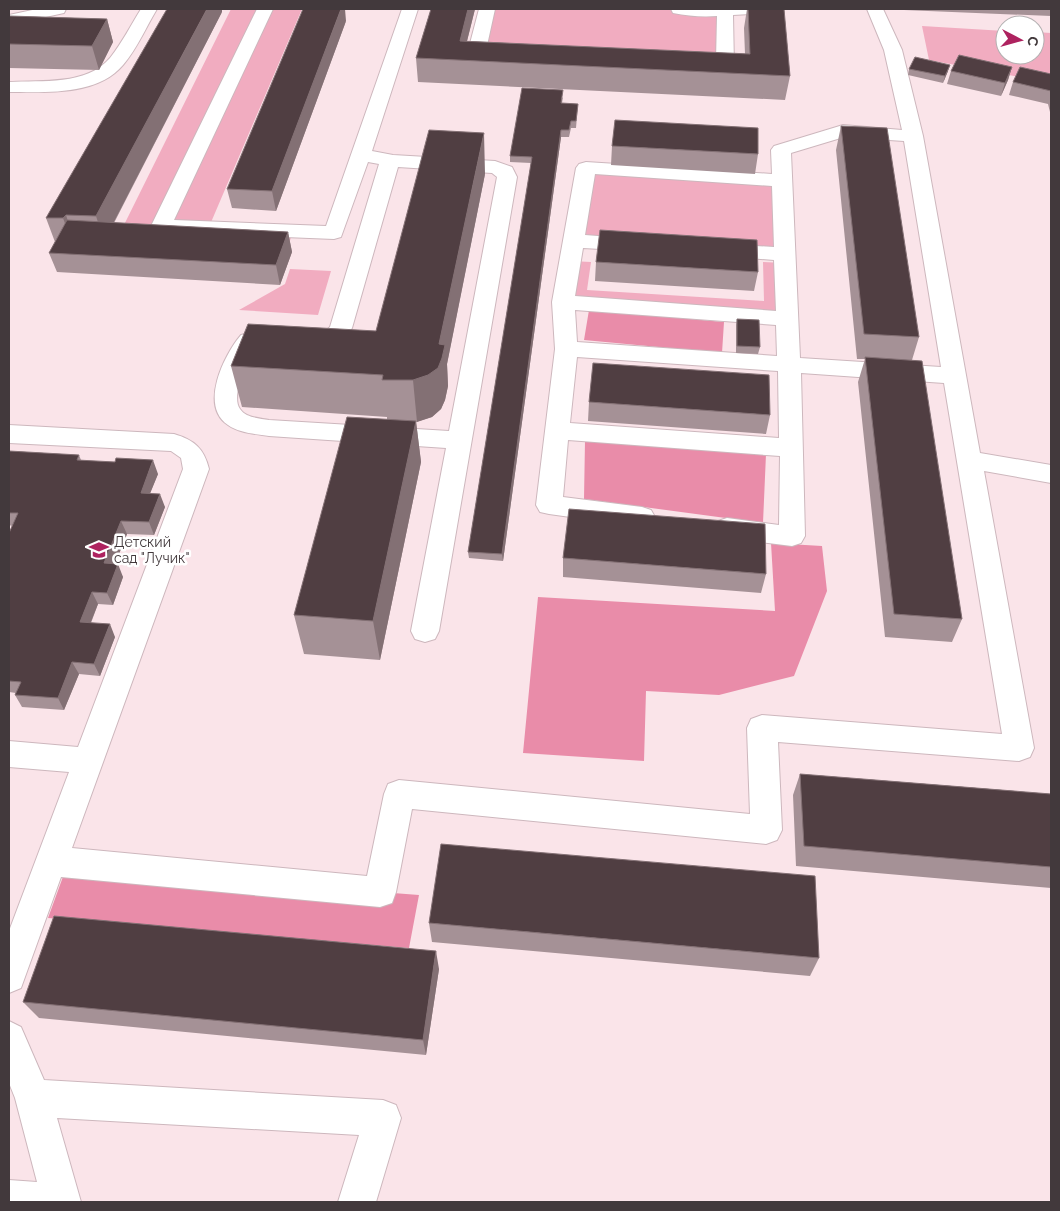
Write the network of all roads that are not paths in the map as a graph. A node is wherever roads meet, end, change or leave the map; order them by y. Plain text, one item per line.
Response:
1 (58, 9) edge
2 (149, 9) edge
3 (266, 9) edge
4 (410, 9) edge
5 (487, 9) edge
6 (679, 9) edge
7 (763, 9) edge
8 (875, 9) edge
9 (725, 11) junction
10 (9, 20) edge
11 (516, 56) edge
12 (685, 65) edge
13 (9, 87) edge
14 (913, 136) junction
15 (360, 156) junction
16 (390, 162) junction
17 (782, 182) junction
18 (574, 241) junction
19 (651, 246) edge
20 (699, 248) edge
21 (785, 254) junction
22 (563, 302) junction
23 (787, 318) junction
24 (566, 349) junction
25 (789, 365) junction
26 (954, 376) junction
27 (557, 431) junction
28 (9, 434) edge
29 (459, 440) junction
30 (792, 448) junction
31 (969, 460) junction
32 (1051, 474) edge
33 (666, 520) edge
34 (704, 525) edge
35 (424, 631) dead end
36 (9, 754) edge
37 (88, 761) junction
38 (51, 861) junction
39 (9, 976) edge
40 (9, 1039) edge
41 (33, 1098) junction
42 (9, 1199) edge
43 (49, 1202) edge
44 (62, 1202) edge
45 (357, 1202) edge

1 - 10 lane
2 - 13 lane
3 - 15 lane
4 - 15 lane
5 - 11 lane
6 - 9 lane
7 - 9 lane
8 - 14 lane
9 - 12 lane
14 - 17 lane
14 - 26 lane
15 - 16 lane
16 - 29 lane
16 - 29 lane
17 - 18 lane
17 - 21 lane
18 - 19 lane
18 - 22 lane
20 - 21 lane
21 - 23 lane
22 - 23 lane
22 - 24 lane
23 - 25 lane
24 - 25 lane
24 - 27 lane
25 - 26 lane
25 - 30 lane
26 - 31 lane
27 - 30 lane
27 - 33 lane
28 - 37 lane
29 - 35 lane
30 - 34 lane
31 - 32 lane
31 - 38 lane
36 - 37 lane
37 - 38 lane
38 - 39 lane
40 - 41 lane
41 - 44 lane
41 - 45 lane
42 - 43 lane

